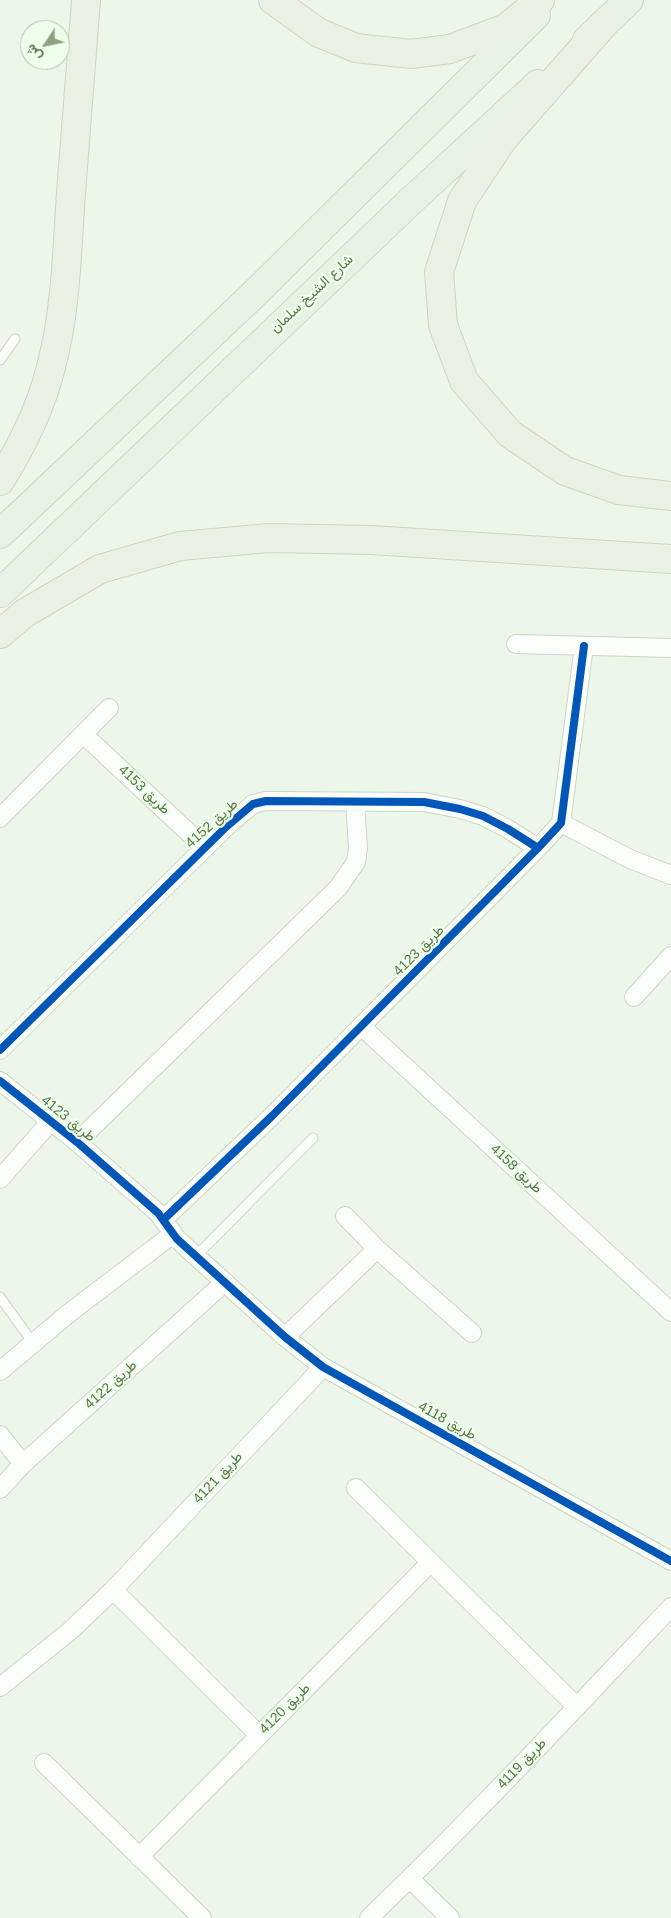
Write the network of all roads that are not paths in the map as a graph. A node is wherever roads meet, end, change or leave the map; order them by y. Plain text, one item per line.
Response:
1 (86, 0) edge
2 (273, 0) edge
3 (540, 0) edge
4 (552, 0) edge
5 (629, 0) edge
6 (604, 24) junction
7 (15, 339) dead end
8 (0, 360) edge
9 (0, 481) edge
10 (671, 496) edge
11 (0, 534) edge
12 (669, 564) edge
13 (0, 593) edge
14 (0, 634) edge
15 (516, 644) dead end
16 (584, 646) junction
17 (671, 648) edge
18 (109, 708) dead end
19 (83, 734) junction
20 (355, 802) junction
21 (0, 818) edge
22 (561, 823) junction
23 (204, 847) junction
24 (538, 848) junction
25 (671, 875) edge
26 (671, 956) edge
27 (634, 996) dead end
28 (362, 1026) junction
29 (0, 1050) edge
30 (0, 1081) edge
31 (51, 1121) junction
32 (313, 1138) dead end
33 (77, 1142) junction
34 (0, 1179) edge
35 (345, 1216) dead end
36 (164, 1219) junction
37 (173, 1234) junction
38 (377, 1249) junction
39 (196, 1256) junction
40 (224, 1282) junction
41 (0, 1297) edge
42 (671, 1312) edge
43 (472, 1333) dead end
44 (285, 1337) junction
45 (33, 1343) junction
46 (323, 1367) junction
47 (0, 1371) edge
48 (0, 1435) edge
49 (23, 1464) junction
50 (356, 1488) dead end
51 (0, 1489) edge
52 (671, 1561) edge
53 (431, 1562) junction
54 (113, 1590) junction
55 (671, 1607) edge
56 (1, 1683) edge
57 (577, 1707) junction
58 (260, 1735) junction
59 (44, 1763) dead end
60 (139, 1857) junction
61 (410, 1878) junction
62 (202, 1918) edge
63 (369, 1918) edge
64 (450, 1918) edge

1 - 9 highway
2 - 3 highway
4 - 11 main road
5 - 6 main road, شارع الشيخ سلمان
6 - 10 highway
6 - 13 main road, شارع الشيخ سلمان
7 - 8 lane
12 - 14 highway
15 - 16 street
16 - 17 street
16 - 22 street
18 - 19 street
19 - 21 street
19 - 23 street, طريق 4153
20 - 23 street, طريق 4152
20 - 24 street, طريق 4152
20 - 33 street
22 - 24 street, طريق 4123
22 - 25 street
23 - 29 street, طريق 4152
24 - 28 street, طريق 4123
26 - 27 street
28 - 36 street, طريق 4123
28 - 42 street, طريق 4158
30 - 31 street, طريق 4123
31 - 33 street, طريق 4123
31 - 34 street
32 - 39 lane
33 - 36 street, طريق 4123
35 - 38 street
36 - 37 street, طريق 4123
37 - 39 street, طريق 4123
37 - 45 street
38 - 43 street
38 - 44 street
39 - 40 street, طريق 4123
40 - 44 street, طريق 4118
40 - 49 street, طريق 4122
41 - 45 lane
44 - 46 street, طريق 4118
45 - 47 street
46 - 52 street, طريق 4118
46 - 54 street, طريق 4121
48 - 49 street
49 - 51 street, طريق 4122
50 - 53 street
53 - 57 street
53 - 58 street, طريق 4120
54 - 56 street, طريق 4121
54 - 58 street
55 - 57 street, طريق 4119
57 - 61 street, طريق 4119
58 - 60 street, طريق 4120
59 - 60 street
60 - 62 street
61 - 63 street, طريق 4119
61 - 64 street

